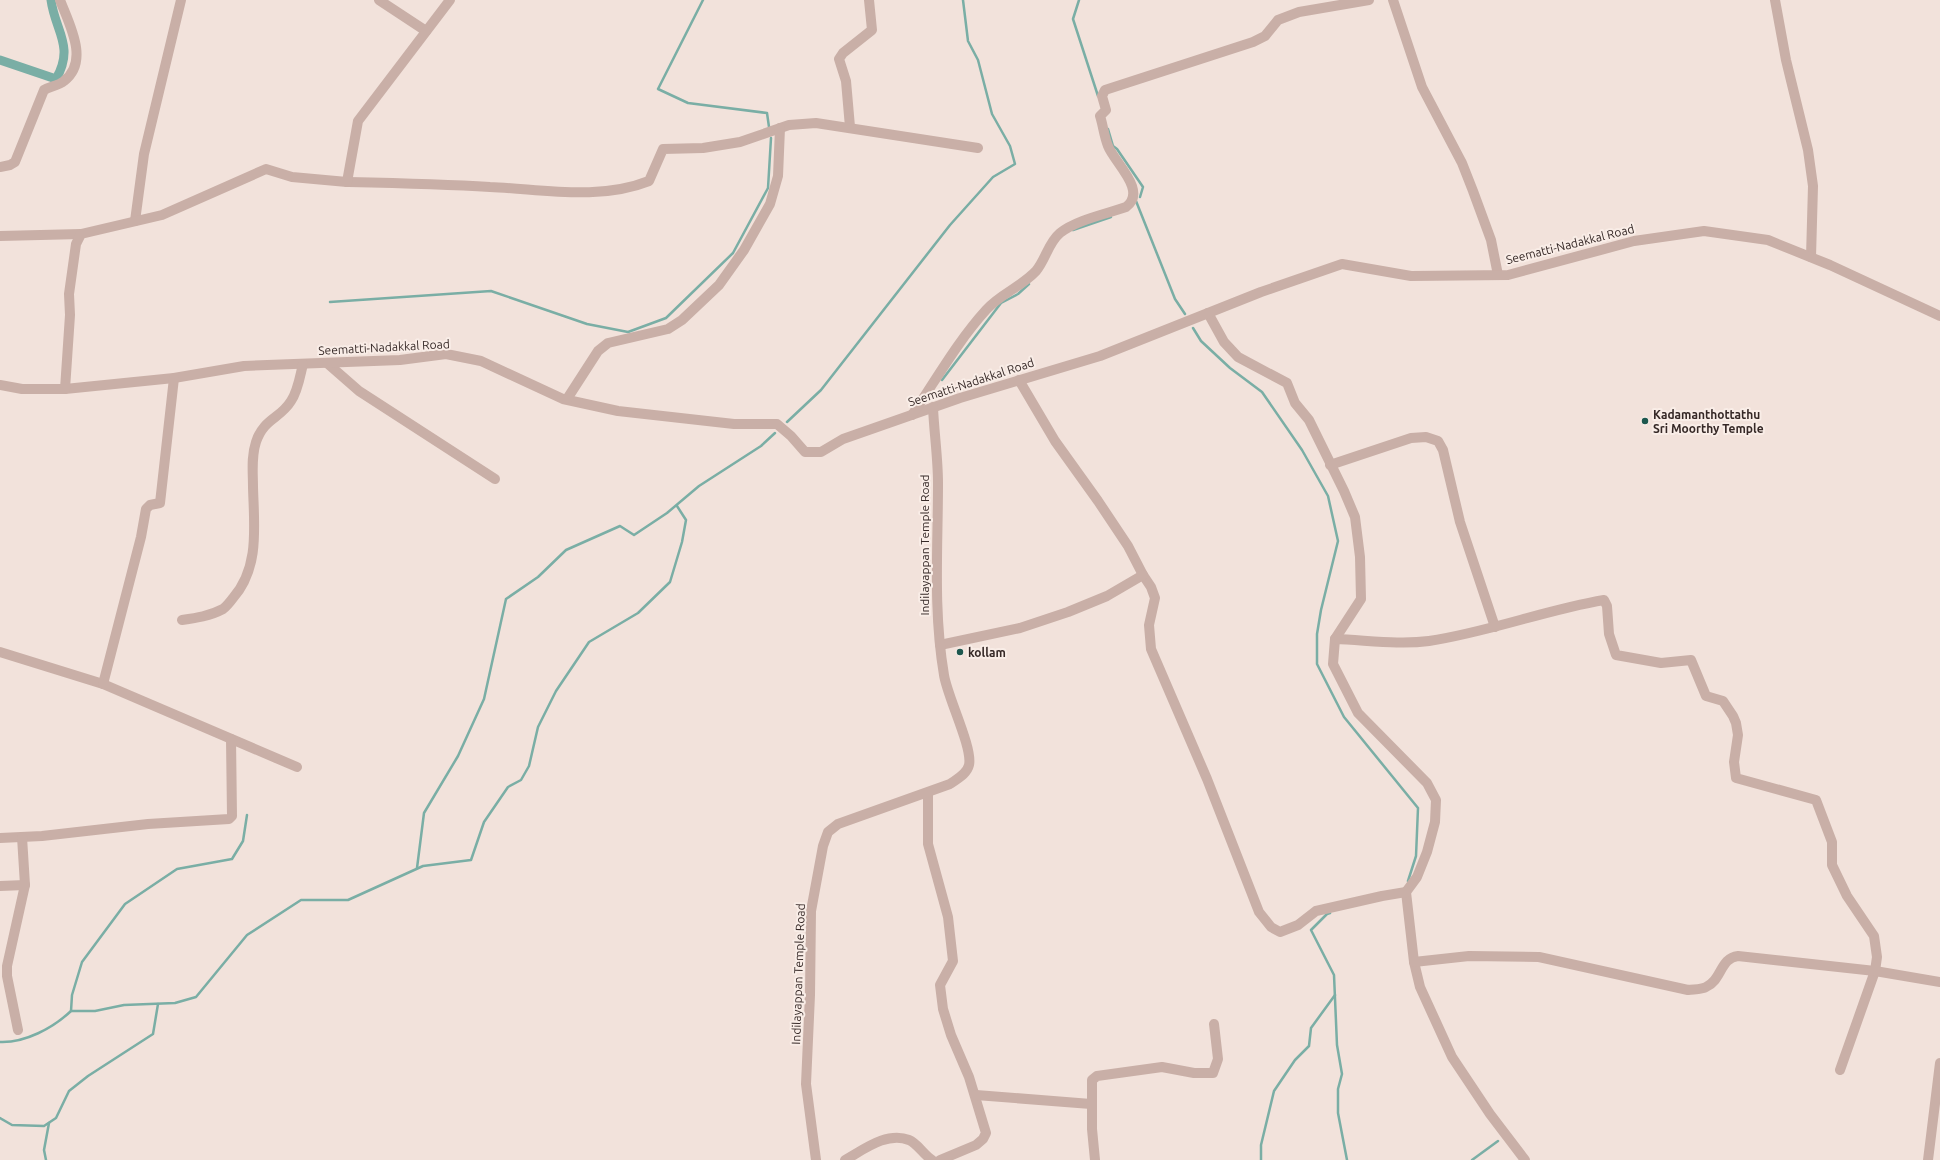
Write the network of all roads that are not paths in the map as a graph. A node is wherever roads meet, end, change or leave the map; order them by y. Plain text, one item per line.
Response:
1 (60, 0) edge
2 (181, 0) edge
3 (378, 0) edge
4 (450, 0) edge
5 (869, 0) edge
6 (1369, 0) edge
7 (1393, 0) edge
8 (1775, 0) edge
9 (426, 31) junction
10 (850, 127) junction
11 (780, 128) junction
12 (978, 148) dead end
13 (0, 167) edge
14 (347, 182) junction
15 (135, 221) junction
16 (81, 234) junction
17 (0, 236) edge
18 (1811, 257) junction
19 (1498, 275) junction
20 (1208, 313) junction
21 (1940, 316) edge
22 (327, 363) junction
23 (303, 364) junction
24 (174, 378) junction
25 (1019, 380) junction
26 (0, 385) edge
27 (64, 389) junction
28 (567, 400) junction
29 (933, 407) junction
30 (912, 415) junction
31 (1330, 464) junction
32 (494, 479) dead end
33 (1143, 575) junction
34 (182, 620) dead end
35 (1495, 627) junction
36 (1335, 639) junction
37 (940, 645) junction
38 (0, 652) edge
39 (103, 684) junction
40 (231, 739) junction
41 (297, 767) dead end
42 (928, 793) junction
43 (22, 837) junction
44 (0, 838) edge
45 (25, 885) junction
46 (0, 886) edge
47 (1406, 892) junction
48 (1414, 962) junction
49 (1875, 971) junction
50 (1940, 982) edge
51 (1214, 1024) dead end
52 (18, 1030) dead end
53 (1940, 1063) edge
54 (1840, 1070) dead end
55 (976, 1095) junction
56 (1092, 1104) junction
57 (816, 1160) edge
58 (845, 1160) edge
59 (932, 1160) edge
60 (940, 1160) edge
61 (1095, 1160) edge
62 (1525, 1160) edge
63 (1928, 1160) edge

1 - 13 street
2 - 15 street
3 - 9 street
4 - 9 street
5 - 10 street
6 - 30 street
7 - 19 street
8 - 18 street
9 - 14 street
10 - 11 street
10 - 12 street
11 - 14 street
11 - 28 street
14 - 15 street
15 - 16 street
16 - 17 street
16 - 27 street
18 - 19 street, Seematti-Nadakkal Road
18 - 21 street, Seematti-Nadakkal Road
19 - 20 street, Seematti-Nadakkal Road
20 - 25 street, Seematti-Nadakkal Road
20 - 31 street
22 - 23 street, Seematti-Nadakkal Road
22 - 28 street, Seematti-Nadakkal Road
22 - 32 street
23 - 24 street, Seematti-Nadakkal Road
23 - 34 street
24 - 27 street, Seematti-Nadakkal Road
24 - 39 street
25 - 29 street, Seematti-Nadakkal Road
25 - 33 street
26 - 27 street, Seematti-Nadakkal Road
28 - 30 street, Seematti-Nadakkal Road
29 - 30 street, Seematti-Nadakkal Road
29 - 37 street, Indilayappan Temple Road
31 - 35 street
31 - 36 street
33 - 37 street
33 - 47 street
35 - 36 street
35 - 49 street
36 - 47 street
37 - 42 street, Indilayappan Temple Road
38 - 39 street
39 - 40 street
40 - 41 street
40 - 43 street
42 - 55 street
42 - 57 street, Indilayappan Temple Road
43 - 44 street
43 - 45 street
45 - 46 street
45 - 52 street
47 - 48 street
48 - 49 street
48 - 62 street
49 - 50 street
49 - 54 street
51 - 56 street
53 - 63 street
55 - 56 street
55 - 60 street
56 - 61 street
58 - 59 street

